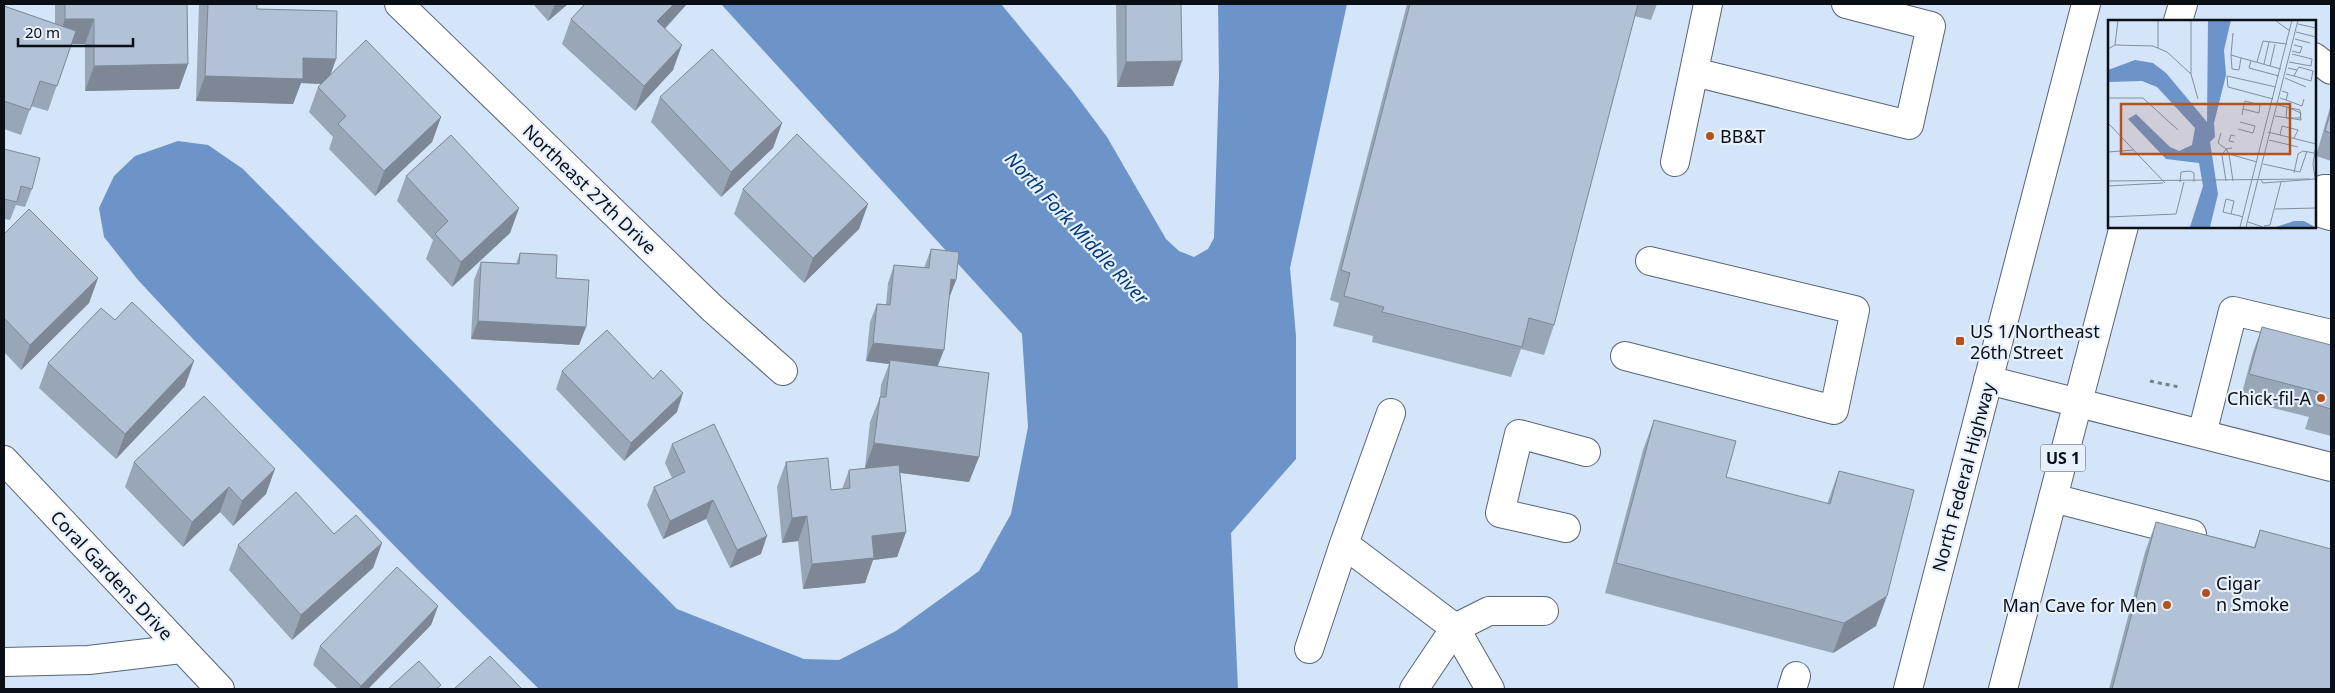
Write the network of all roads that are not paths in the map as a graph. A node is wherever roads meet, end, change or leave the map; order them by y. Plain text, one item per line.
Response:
1 (399, 4) edge
2 (1708, 4) edge
3 (1846, 4) edge
4 (2086, 4) edge
5 (2315, 52) edge
6 (2331, 57) edge
7 (2315, 58) edge
8 (2331, 70) edge
9 (1694, 72) junction
10 (1675, 162) dead end
11 (2331, 190) edge
12 (2315, 193) edge
13 (2315, 211) edge
14 (2331, 216) edge
15 (2123, 228) edge
16 (1650, 260) dead end
17 (2331, 334) edge
18 (1625, 356) dead end
19 (783, 372) dead end
20 (1988, 380) junction
21 (2078, 401) junction
22 (1390, 413) dead end
23 (2202, 434) junction
24 (1586, 452) dead end
25 (4, 460) edge
26 (2331, 467) edge
27 (2053, 498) junction
28 (1566, 528) dead end
29 (2217, 540) edge
30 (1344, 544) junction
31 (1544, 611) dead end
32 (1455, 628) junction
33 (181, 649) junction
34 (1309, 649) dead end
35 (4, 662) edge
36 (220, 689) edge
37 (1414, 689) edge
38 (1490, 689) edge
39 (1908, 689) edge
40 (2003, 689) edge

1 - 19 main road, Northeast 27th Drive
2 - 9 main road
3 - 9 main road
4 - 20 main road, North Federal Highway
5 - 6 main road
7 - 8 main road
9 - 10 main road
11 - 12 main road
13 - 14 main road
15 - 21 main road, US 1
16 - 18 main road
17 - 23 main road
20 - 21 main road
20 - 39 main road, North Federal Highway
21 - 23 main road
21 - 27 main road, US 1
22 - 30 main road
23 - 26 main road
24 - 28 main road
25 - 33 main road, Coral Gardens Drive
27 - 29 main road
27 - 40 main road, US 1
30 - 32 main road
30 - 34 main road
31 - 32 main road
32 - 37 main road
32 - 38 main road
33 - 35 main road
33 - 36 main road, Coral Gardens Drive

